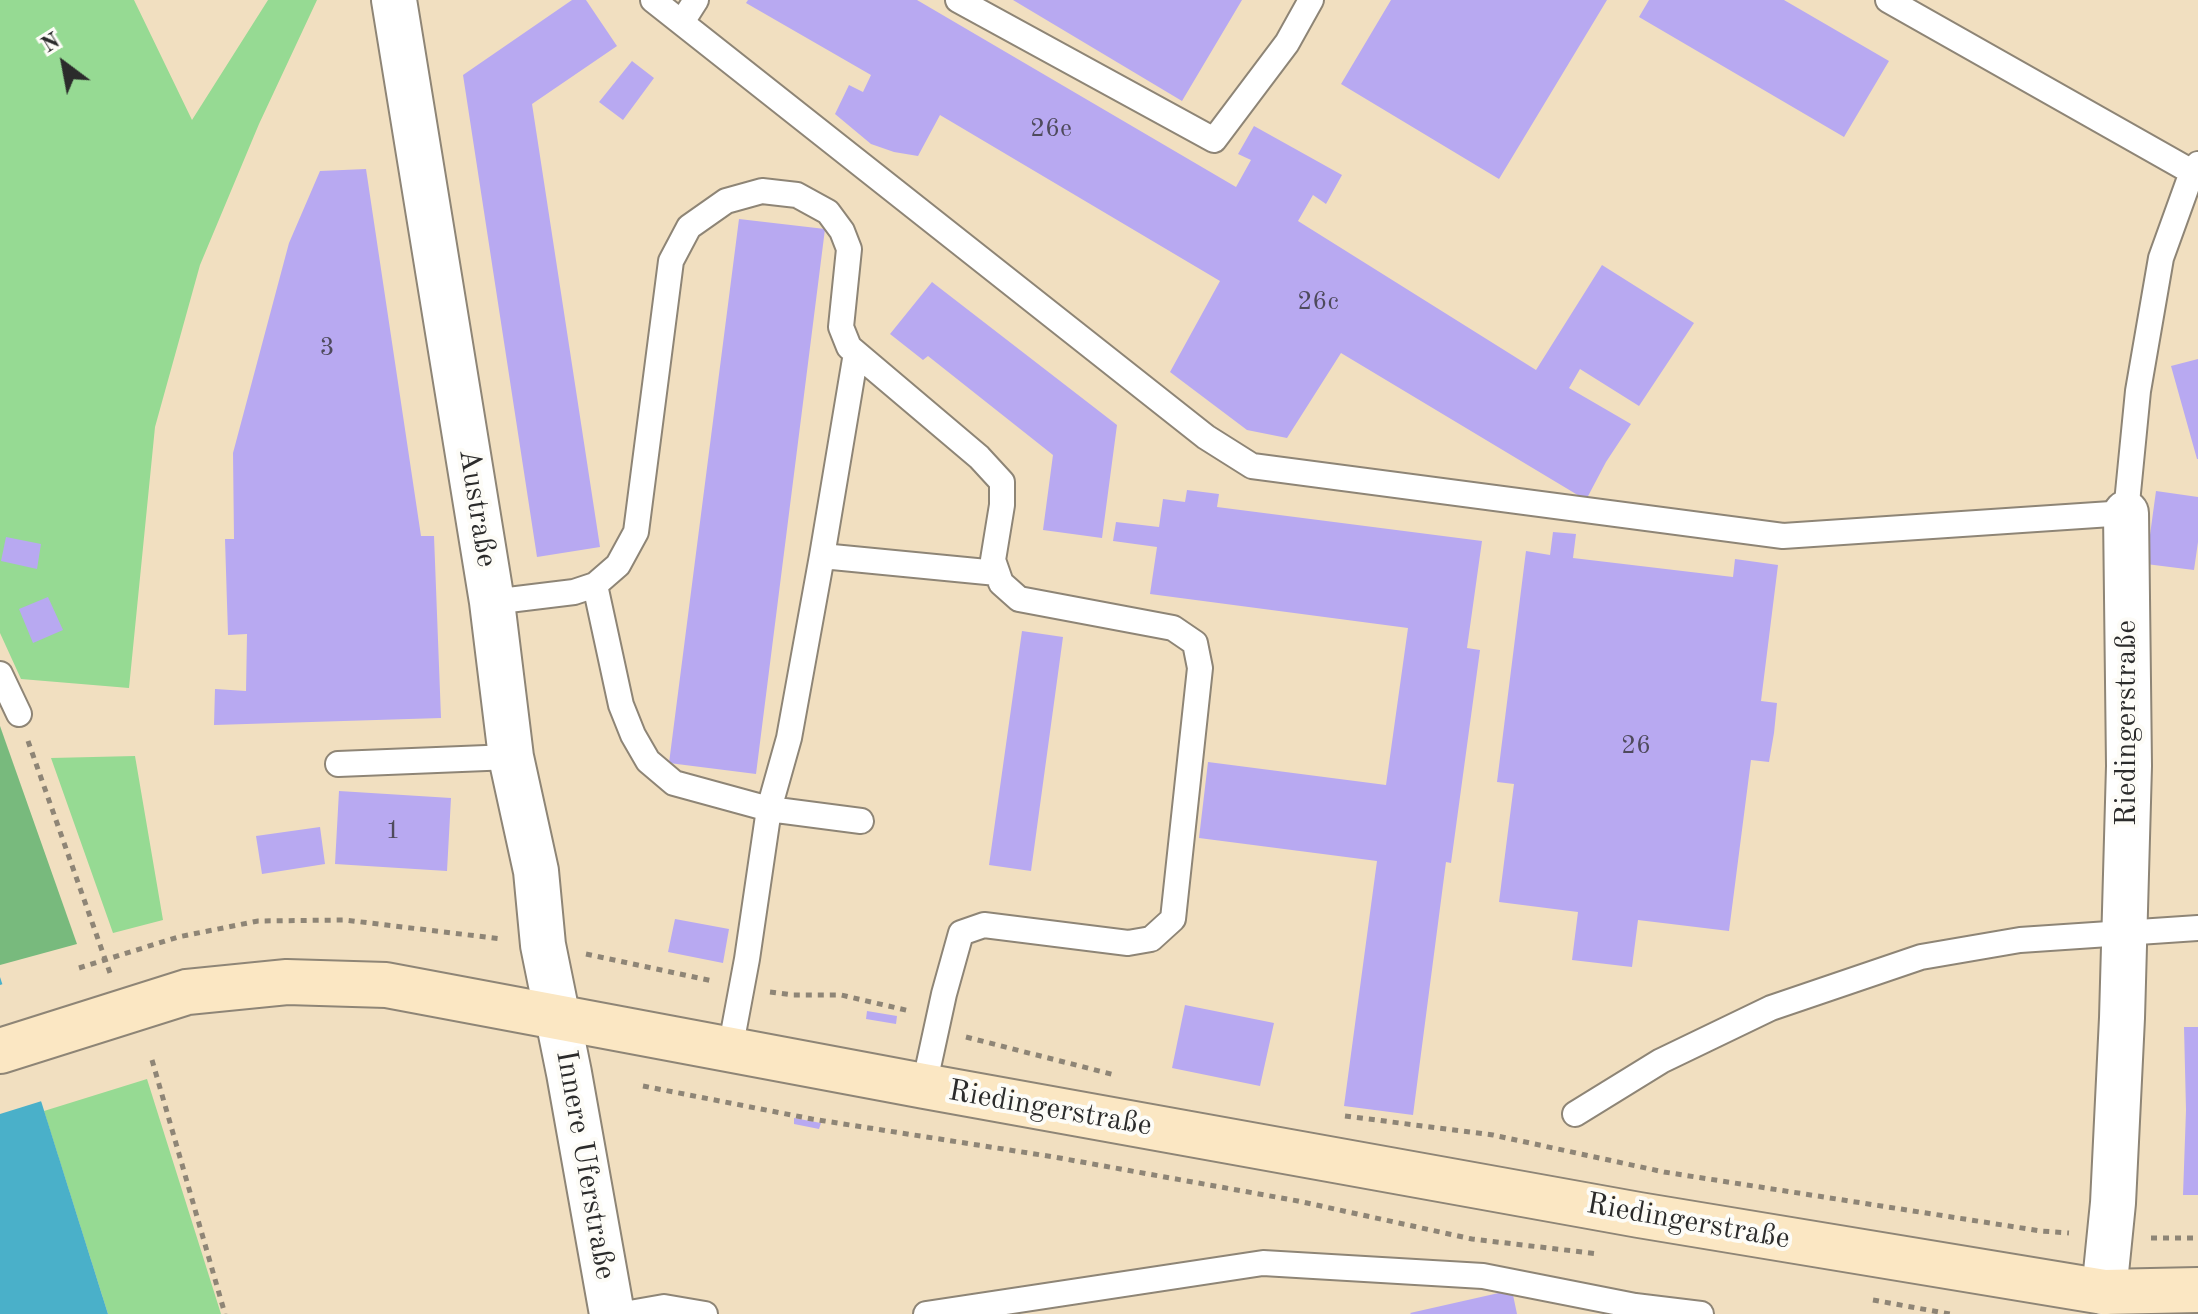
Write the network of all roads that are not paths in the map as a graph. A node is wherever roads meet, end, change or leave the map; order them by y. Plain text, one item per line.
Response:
1 (394, 0) edge
2 (653, 0) edge
3 (696, 0) edge
4 (958, 0) edge
5 (1311, 0) edge
6 (1888, 0) edge
7 (682, 22) junction
8 (2195, 168) edge
9 (856, 353) junction
10 (2126, 513) junction
11 (822, 556) junction
12 (997, 573) junction
13 (595, 585) junction
14 (492, 602) junction
15 (0, 674) edge
16 (19, 714) road end
17 (511, 757) junction
18 (338, 764) dead end
19 (769, 809) junction
20 (861, 821) dead end
21 (2198, 928) edge
22 (2124, 932) junction
23 (558, 1016) junction
24 (730, 1050) junction
25 (0, 1051) edge
26 (924, 1086) junction
27 (1575, 1114) dead end
28 (2198, 1290) edge
29 (2102, 1303) edge
30 (612, 1314) edge
31 (624, 1314) edge
32 (705, 1314) edge
33 (926, 1314) edge
34 (1701, 1314) edge

1 - 14 street, Austraße
2 - 7 lane
3 - 7 lane
4 - 5 lane
6 - 8 lane
7 - 10 lane
8 - 10 lane, Riedingerstraße
9 - 11 lane
9 - 12 lane
9 - 13 lane
10 - 22 street, Riedingerstraße
11 - 12 lane
11 - 19 lane
12 - 26 lane
13 - 14 lane
13 - 19 lane
14 - 17 street, Austraße
15 - 16 lane
17 - 18 lane
17 - 23 street, Austraße
19 - 20 lane
19 - 24 lane
21 - 22 lane
22 - 27 lane
22 - 29 street, Riedingerstraße
23 - 24 main road, Riedingerstraße
23 - 25 main road, Riedingerstraße
23 - 30 street, Innere Uferstraße
24 - 26 main road, Riedingerstraße
26 - 29 main road, Riedingerstraße
28 - 29 main road, Riedingerstraße
31 - 32 lane
33 - 34 lane

